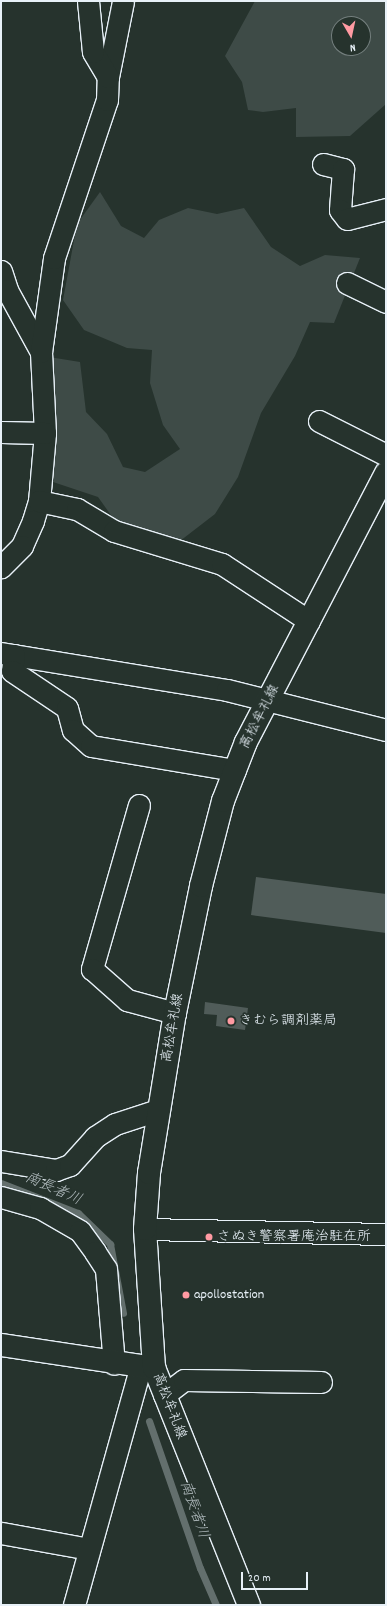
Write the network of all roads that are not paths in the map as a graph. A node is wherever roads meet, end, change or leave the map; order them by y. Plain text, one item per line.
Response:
1 (88, 1) edge
2 (123, 1) edge
3 (108, 77) junction
4 (323, 164) dead end
5 (386, 209) edge
6 (1, 271) edge
7 (347, 283) dead end
8 (386, 302) edge
9 (41, 352) junction
10 (319, 421) dead end
11 (1, 432) edge
12 (45, 433) junction
13 (386, 455) edge
14 (386, 473) edge
15 (39, 501) junction
16 (1, 567) edge
17 (309, 621) junction
18 (7, 654) edge
19 (270, 698) junction
20 (386, 730) edge
21 (235, 770) junction
22 (139, 805) dead end
23 (175, 1013) junction
24 (158, 1110) junction
25 (1, 1161) edge
26 (1, 1198) edge
27 (145, 1229) junction
28 (386, 1234) edge
29 (1, 1345) edge
30 (114, 1364) junction
31 (147, 1368) junction
32 (321, 1382) dead end
33 (164, 1395) junction
34 (1, 1532) edge
35 (89, 1549) junction
36 (74, 1605) edge
37 (250, 1605) edge

1 - 3 street
2 - 3 street
3 - 9 street
4 - 5 street
6 - 9 street
7 - 8 street
9 - 12 street
10 - 13 street
11 - 12 street
12 - 15 street
14 - 17 main road, 高松牟礼線
15 - 16 street
15 - 17 street
17 - 19 main road, 高松牟礼線
18 - 19 street
18 - 21 street
19 - 20 street
19 - 21 main road, 高松牟礼線
21 - 23 main road, 高松牟礼線
22 - 23 street
23 - 24 main road, 高松牟礼線
24 - 25 street
24 - 27 main road, 高松牟礼線
26 - 30 street
27 - 28 street
27 - 31 main road, 高松牟礼線
29 - 30 main road
30 - 31 main road
31 - 33 main road, 高松牟礼線
31 - 35 street
32 - 33 street
33 - 37 main road, 高松牟礼線
34 - 35 street
35 - 36 street

